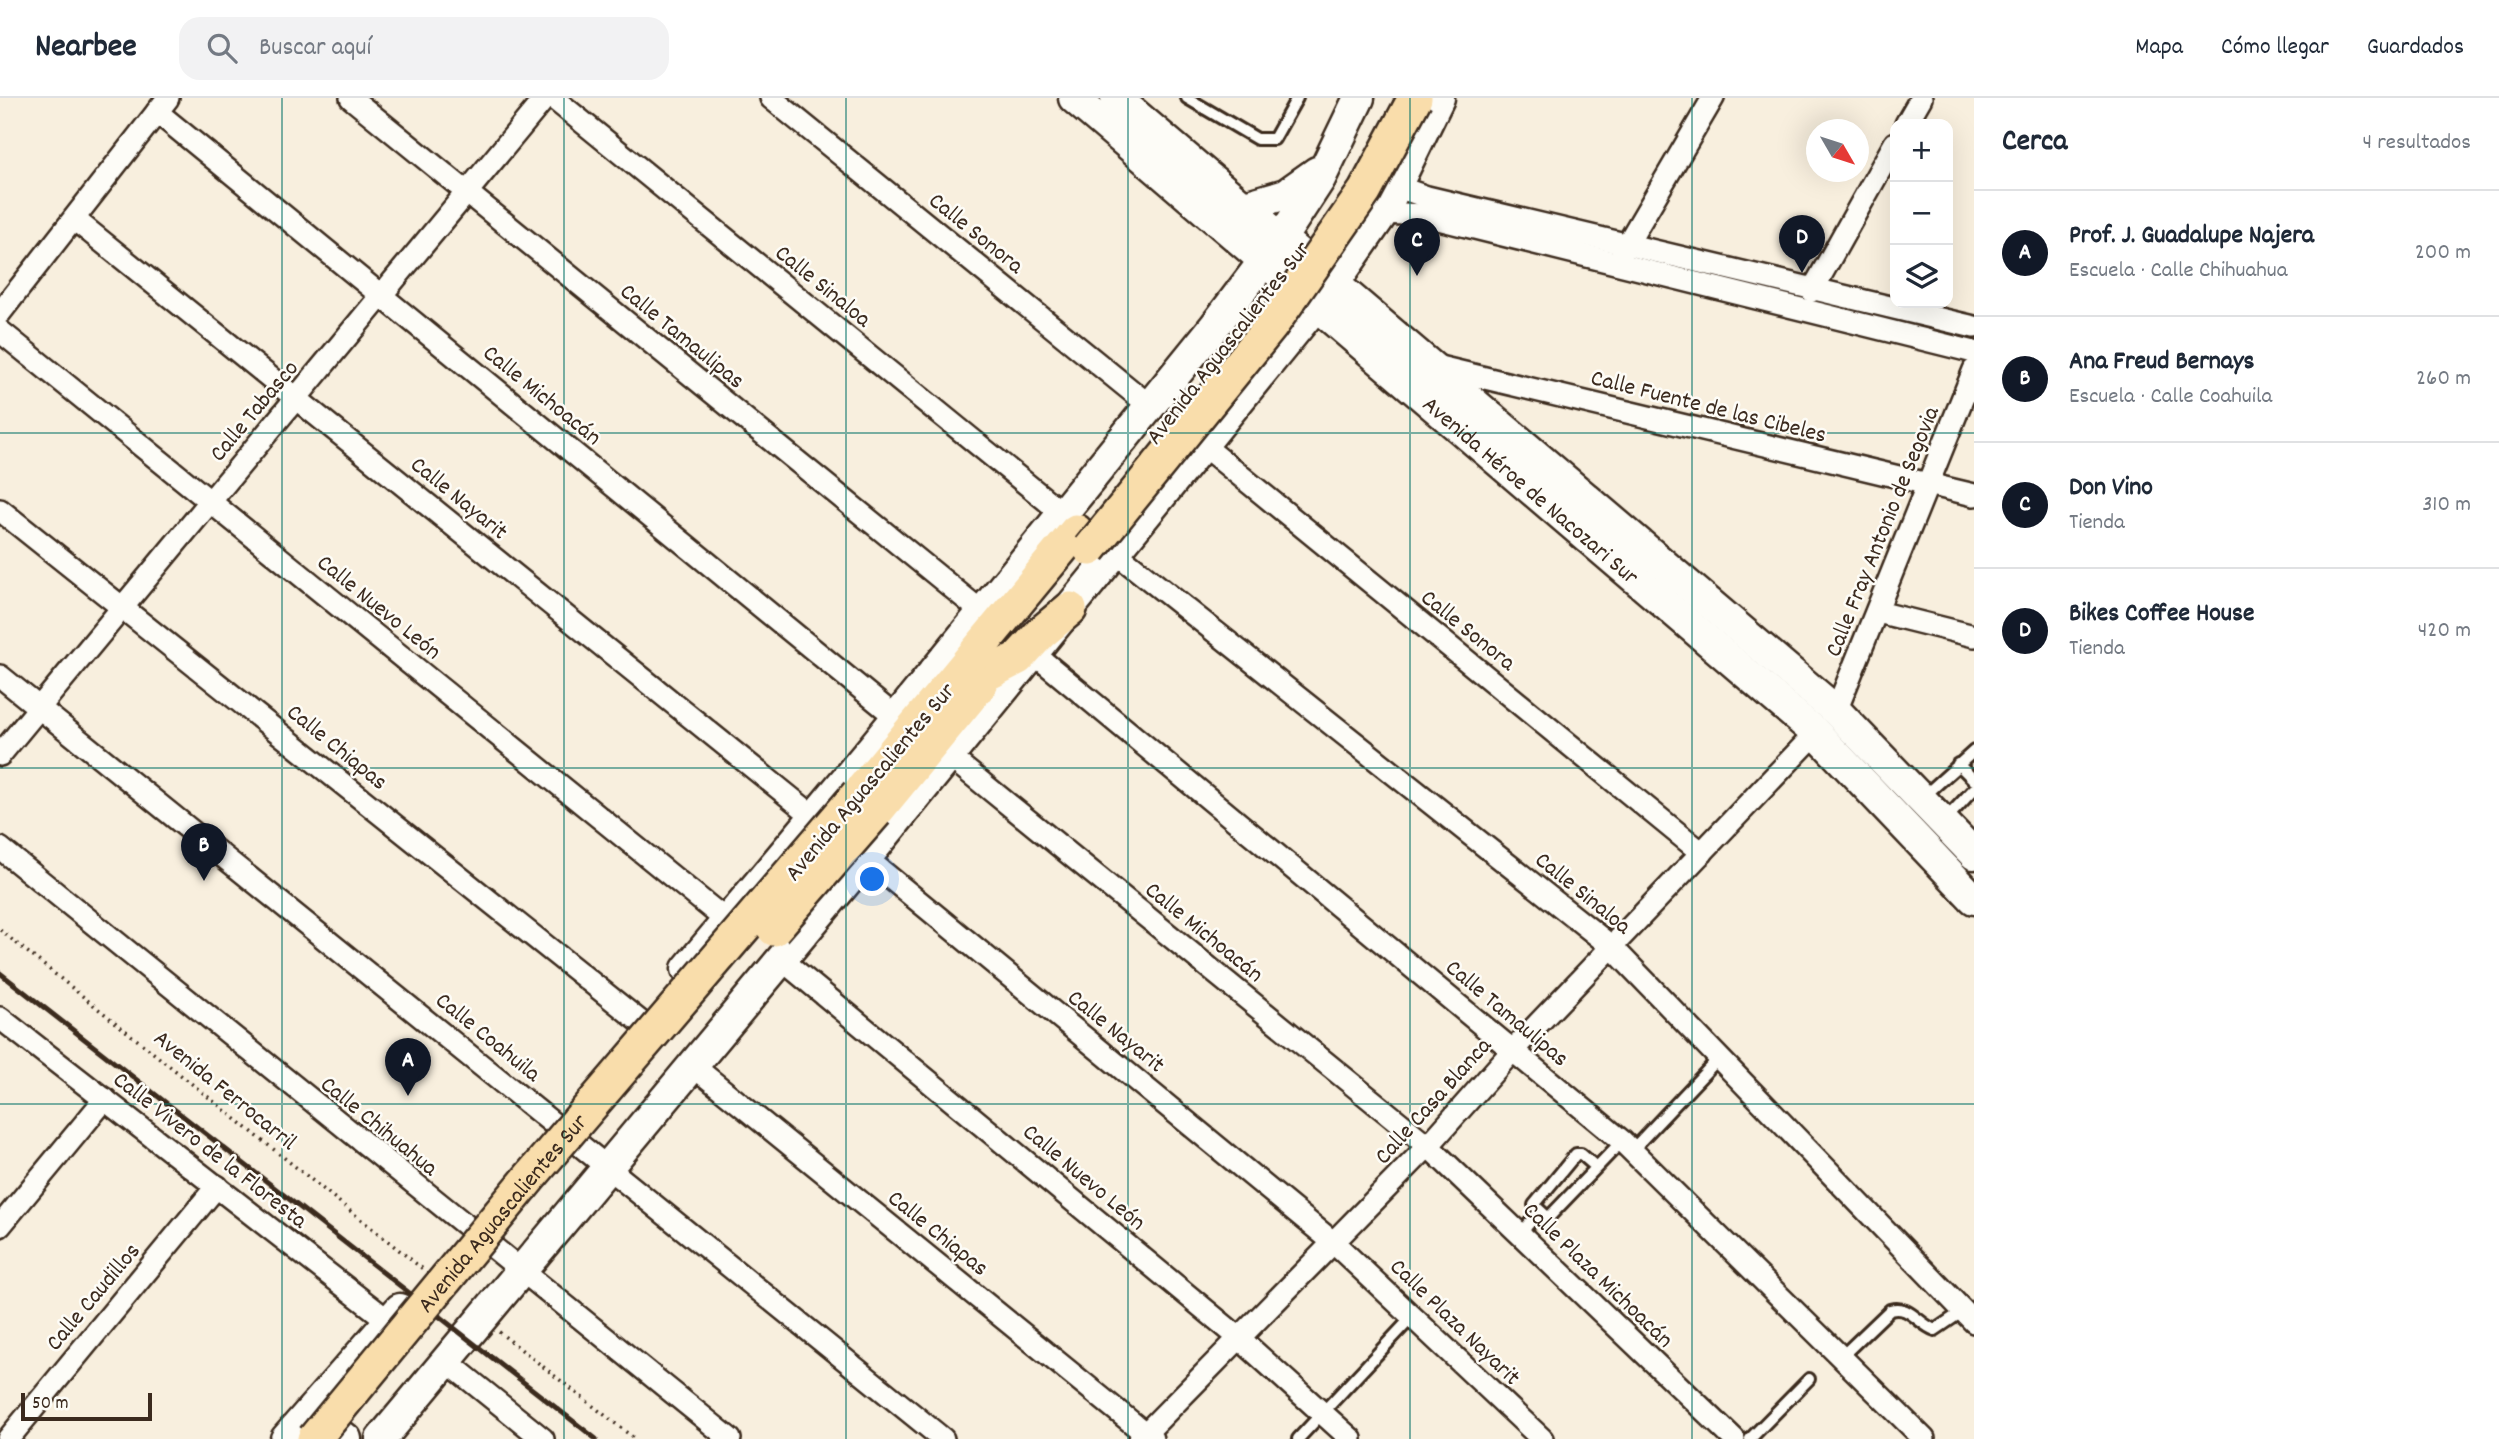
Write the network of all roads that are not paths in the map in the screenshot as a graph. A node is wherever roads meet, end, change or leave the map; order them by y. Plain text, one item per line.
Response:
1 (351, 98) edge
2 (545, 98) edge
3 (552, 98) edge
4 (771, 98) edge
5 (1187, 98) edge
6 (1297, 98) edge
7 (1415, 98) edge
8 (1439, 98) edge
9 (1713, 98) edge
10 (1921, 98) edge
11 (1073, 99) edge
12 (1363, 99) edge
13 (162, 105) edge
14 (1131, 107) edge
15 (1909, 119) edge
16 (1335, 146) junction
17 (1890, 152) edge
18 (1320, 179) junction
19 (1395, 186) junction
20 (467, 193) junction
21 (1245, 206) junction
22 (1382, 213) junction
23 (74, 219) junction
24 (1282, 237) junction
25 (1628, 243) junction
26 (1265, 261) junction
27 (1615, 265) junction
28 (1335, 282) junction
29 (1812, 291) junction
30 (381, 296) junction
31 (1236, 299) junction
32 (1316, 305) junction
33 (0, 313) edge
34 (1974, 327) edge
35 (0, 331) edge
36 (1293, 334) junction
37 (1974, 352) edge
38 (1432, 366) junction
39 (1974, 370) edge
40 (296, 399) junction
41 (1150, 406) junction
42 (1203, 446) junction
43 (1928, 485) junction
44 (1974, 495) edge
45 (210, 502) junction
46 (0, 510) edge
47 (1086, 537) junction
48 (1036, 545) junction
49 (122, 608) junction
50 (1070, 609) junction
51 (982, 612) junction
52 (1878, 612) junction
53 (1974, 636) edge
54 (1033, 653) junction
55 (984, 663) junction
56 (0, 676) edge
57 (39, 708) junction
58 (897, 718) junction
59 (1826, 722) junction
60 (1974, 751) edge
61 (0, 755) edge
62 (949, 756) junction
63 (1958, 764) junction
64 (1974, 780) edge
65 (1911, 789) junction
66 (1974, 789) edge
67 (867, 803) junction
68 (813, 816) junction
69 (1944, 821) junction
70 (0, 848) edge
71 (1702, 853) junction
72 (1974, 854) edge
73 (866, 858) junction
74 (1974, 899) edge
75 (727, 921) junction
76 (1612, 947) junction
77 (781, 959) junction
78 (0, 1018) edge
79 (642, 1023) junction
80 (1513, 1050) junction
81 (1720, 1057) junction
82 (692, 1065) junction
83 (105, 1099) junction
84 (556, 1123) junction
85 (1428, 1146) junction
86 (1627, 1146) junction
87 (607, 1166) junction
88 (1596, 1167) junction
89 (217, 1186) junction
90 (1540, 1211) junction
91 (0, 1226) edge
92 (467, 1229) junction
93 (1519, 1235) junction
94 (1334, 1242) junction
95 (519, 1270) junction
96 (1413, 1316) junction
97 (1969, 1317) edge
98 (390, 1322) junction
99 (1238, 1337) junction
100 (1842, 1356) junction
101 (445, 1360) junction
102 (1809, 1379) dead end
103 (1322, 1413) junction
104 (313, 1425) edge
105 (1146, 1437) edge
106 (8, 1439) edge
107 (286, 1439) edge
108 (344, 1439) edge
109 (380, 1439) edge
110 (543, 1439) edge
111 (730, 1439) edge
112 (943, 1439) edge
113 (1298, 1439) edge
114 (1351, 1439) edge
115 (1542, 1439) edge
116 (1734, 1439) edge
117 (1750, 1439) edge
118 (1924, 1439) edge

1 - 20 street, Calle Tamaulipas
2 - 20 street, Calle Tabasco
3 - 47 street, Calle Sinaloa
4 - 41 street, Calle Sonora
5 - 6 lane
7 - 47 main road, Avenida Aguascalientes Sur, bridge
8 - 19 street, Avenida Aguascalientes Sur
9 - 25 street
10 - 15 street
11 - 26 street, Avenida Héroe de Nacozari Sur
12 - 16 street, Avenida Aguascalientes Sur
12 - 47 main road, Avenida Aguascalientes Sur
13 - 23 street
13 - 30 street, Calle Michoacán
14 - 21 street, Avenida Héroe de Nacozari Sur
16 - 18 street, Avenida Aguascalientes Sur
16 - 21 street
17 - 29 street
18 - 22 street
18 - 24 street, Avenida Aguascalientes Sur
19 - 22 street, Avenida Aguascalientes Sur
19 - 25 street
20 - 30 street, Calle Tabasco
20 - 51 street, Calle Tamaulipas
21 - 24 street, Avenida Héroe de Nacozari Sur
22 - 27 street
22 - 28 street, Avenida Aguascalientes Sur
23 - 33 street
23 - 40 street, Calle Nayarit
24 - 26 street, Avenida Aguascalientes Sur
24 - 28 street, Avenida Héroe de Nacozari Sur
25 - 27 street
25 - 29 street
26 - 31 street, Avenida Aguascalientes Sur
26 - 32 street, Avenida Héroe de Nacozari Sur
27 - 37 street
28 - 32 street, Avenida Aguascalientes Sur
28 - 38 street, Avenida Héroe de Nacozari Sur
29 - 34 street
30 - 40 street, Calle Tabasco
30 - 58 street, Calle Michoacán
31 - 36 street
31 - 41 street, Avenida Aguascalientes Sur
32 - 36 street, Avenida Aguascalientes Sur
32 - 59 street, Avenida Héroe de Nacozari Sur
35 - 45 street, Calle Nuevo León
36 - 42 street, Avenida Aguascalientes Sur
38 - 43 street, Calle Fuente de las Cibeles
38 - 59 street, Avenida Héroe de Nacozari Sur
39 - 43 street, Calle Fray Antonio de Segovia
40 - 45 street, Calle Tabasco
40 - 68 street, Calle Nayarit
41 - 47 street, Avenida Aguascalientes Sur
42 - 47 street, Avenida Aguascalientes Sur
42 - 71 street, Calle Sonora
43 - 44 street, Calle Fuente de las Cibeles
43 - 52 street, Calle Fray Antonio de Segovia
45 - 49 street, Calle Tabasco
45 - 75 street, Calle Nuevo León
46 - 49 street, Calle Chiapas
47 - 48 street, Avenida Aguascalientes Sur
47 - 50 street, Avenida Aguascalientes Sur
47 - 55 main road, Avenida Aguascalientes Sur
47 - 76 street, Calle Sinaloa
48 - 51 street, Avenida Aguascalientes Sur
48 - 55 main road
49 - 57 street, Calle Tabasco
49 - 79 street, Calle Chiapas
50 - 54 street, Avenida Aguascalientes Sur
50 - 55 main road
51 - 58 street, Avenida Aguascalientes Sur
52 - 53 street
52 - 59 street, Calle Fray Antonio de Segovia
54 - 62 street, Avenida Aguascalientes Sur
54 - 80 street, Calle Tamaulipas
55 - 67 main road, Avenida Aguascalientes Sur
56 - 57 street, Calle Coahuila
57 - 61 street, Calle Tabasco
57 - 84 street, Calle Coahuila
58 - 68 street, Avenida Aguascalientes Sur
59 - 65 street, Avenida Héroe de Nacozari Sur
59 - 71 street, Calle Casa Blanca
59 - 74 street, Avenida Héroe de Nacozari Sur
60 - 63 lane
62 - 73 street, Avenida Aguascalientes Sur
62 - 85 street, Calle Michoacán
63 - 64 lane
63 - 65 lane
65 - 69 street, Avenida Héroe de Nacozari Sur
66 - 69 lane
67 - 104 main road, Avenida Aguascalientes Sur, bridge
67 - 108 main road, Avenida Aguascalientes Sur, bridge
68 - 75 street, Avenida Aguascalientes Sur
69 - 72 street, Avenida Héroe de Nacozari Sur
70 - 92 street, Calle Chihuahua
71 - 76 street, Calle Casa Blanca
73 - 77 street, Avenida Aguascalientes Sur
73 - 94 street, Calle Nayarit
75 - 79 street, Avenida Aguascalientes Sur
76 - 80 street, Calle Casa Blanca
76 - 81 street, Calle Sinaloa
77 - 82 street, Avenida Aguascalientes Sur
77 - 99 street, Calle Nuevo León
78 - 83 street, Calle Vivero de la Floresta
79 - 84 street, Avenida Aguascalientes Sur
80 - 85 street, Calle Casa Blanca
80 - 86 street, Calle Tamaulipas
81 - 86 lane
81 - 97 street, Calle Sinaloa
82 - 87 street, Avenida Aguascalientes Sur
82 - 105 street, Calle Chiapas
83 - 89 street, Calle Vivero de la Floresta
83 - 91 street
84 - 87 street, Calle Coahuila
84 - 92 street, Avenida Aguascalientes Sur
85 - 93 street, Calle Plaza Michoacán
85 - 94 street, Calle Casa Blanca
86 - 88 lane
86 - 100 street, Calle Tamaulipas
87 - 95 street, Avenida Aguascalientes Sur
87 - 112 street, Calle Coahuila
88 - 90 lane
88 - 90 lane
89 - 98 street, Calle Vivero de la Floresta
89 - 106 street, Calle Caudillos
90 - 93 lane
92 - 95 street, Calle Chihuahua
92 - 98 street, Avenida Aguascalientes Sur
93 - 116 street, Calle Plaza Michoacán
94 - 96 street, Calle Plaza Nayarit
94 - 99 street, Calle Casa Blanca
95 - 101 street, Avenida Aguascalientes Sur
95 - 111 street, Calle Chihuahua
96 - 103 lane
96 - 115 street, Calle Plaza Nayarit
97 - 100 lane
98 - 104 street, Avenida Aguascalientes Sur
99 - 103 street, Calle Nuevo León
99 - 105 street, Calle Casa Blanca
100 - 118 street, Calle Tamaulipas
101 - 109 street, Avenida Aguascalientes Sur
101 - 110 street
102 - 117 lane
103 - 113 lane
103 - 114 street, Calle Nuevo León
104 - 107 street, Avenida Aguascalientes Sur
104 - 108 street

